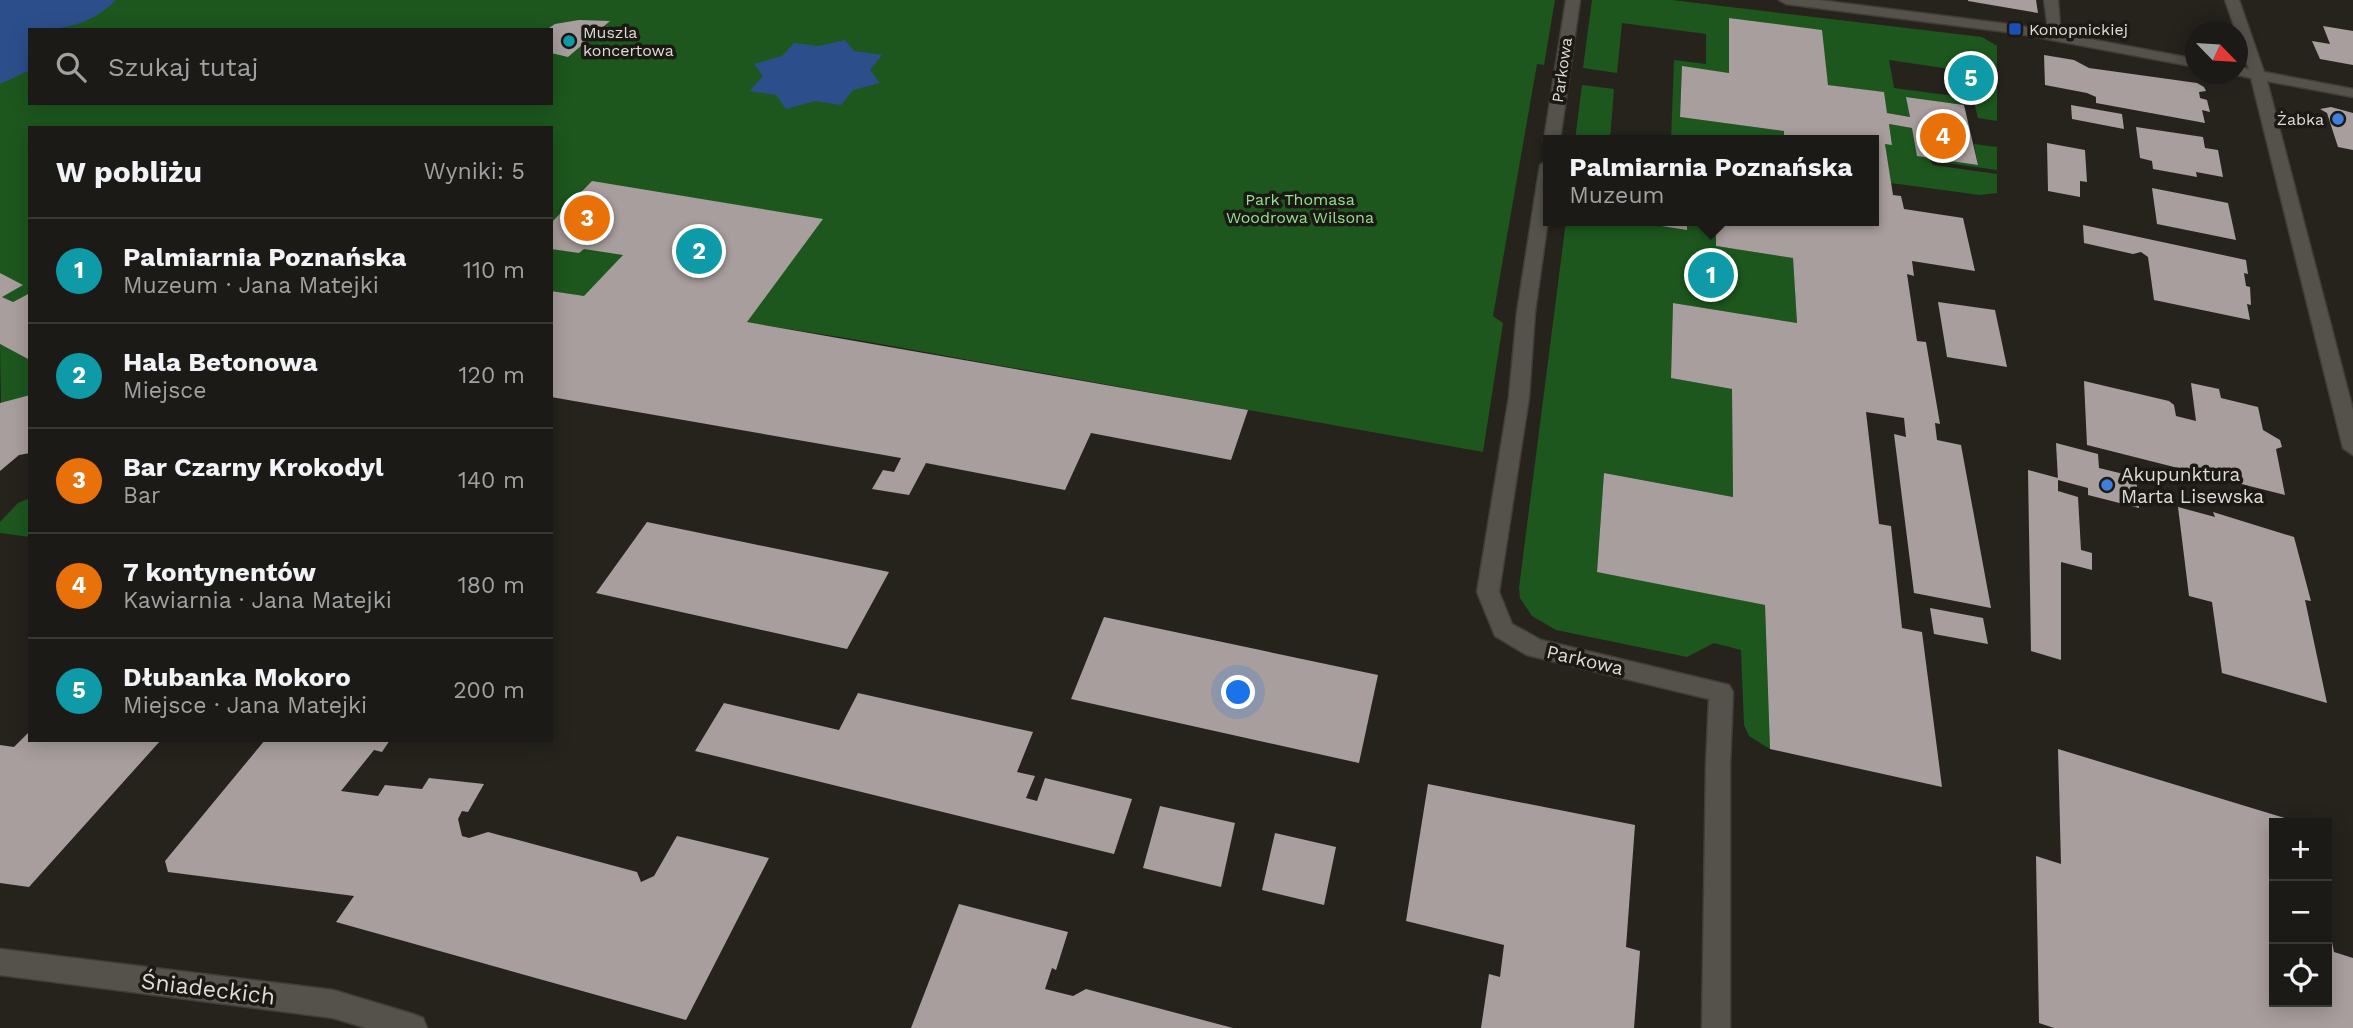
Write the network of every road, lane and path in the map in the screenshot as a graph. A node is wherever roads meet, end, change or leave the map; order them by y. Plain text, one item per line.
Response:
1 (1573, 0) edge
2 (1786, 0) edge
3 (2051, 0) edge
4 (2232, 0) edge
5 (2056, 36) junction
6 (2185, 61) edge
7 (2248, 73) edge
8 (2258, 75) junction
9 (2353, 93) edge
10 (1553, 135) edge
11 (1543, 198) edge
12 (2353, 448) edge
13 (0, 962) edge
14 (413, 1028) edge
15 (1716, 1028) edge

1 - 10 street, Parkowa
2 - 5 street
3 - 5 street
4 - 8 street
5 - 6 street
7 - 8 street
8 - 9 street
8 - 12 street
11 - 15 street, Parkowa
13 - 14 street, Śniadeckich

